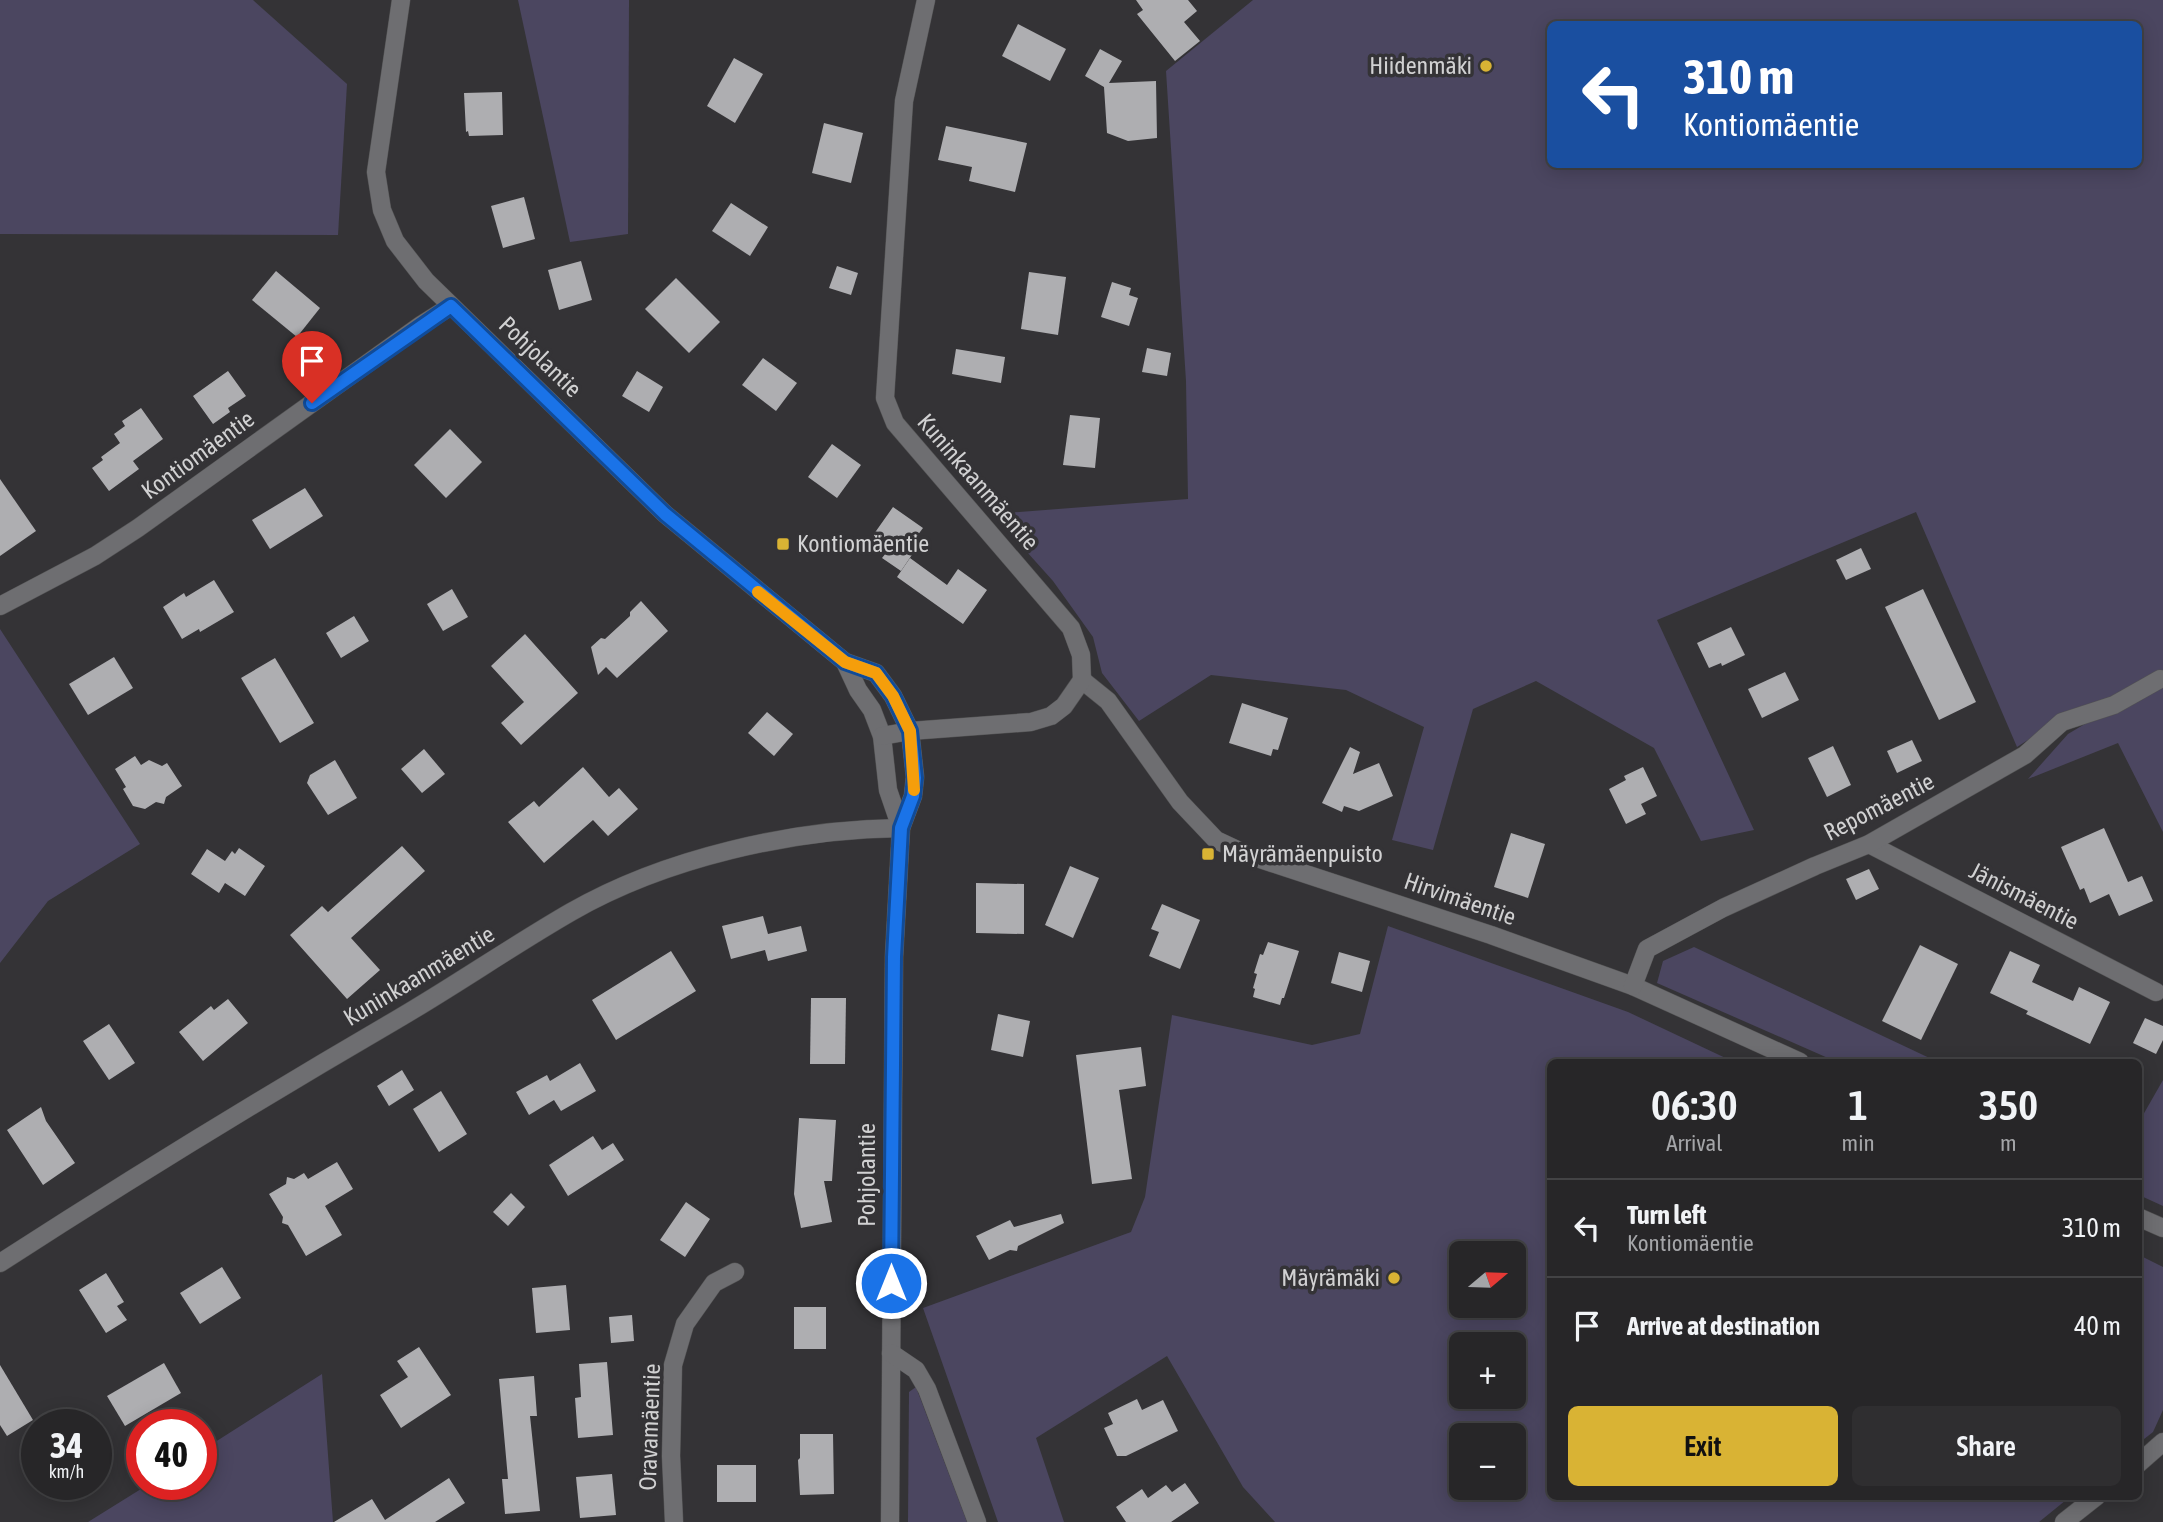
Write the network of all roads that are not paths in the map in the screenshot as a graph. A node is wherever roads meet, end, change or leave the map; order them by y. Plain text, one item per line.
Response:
1 (401, 0) edge
2 (926, 0) edge
3 (451, 306) junction
4 (0, 606) edge
5 (845, 662) junction
6 (2160, 679) dead end
7 (1082, 680) junction
8 (910, 731) junction
9 (882, 736) junction
10 (901, 828) junction
11 (1869, 844) junction
12 (1633, 986) junction
13 (2156, 992) dead end
14 (1793, 1059) edge
15 (2142, 1218) edge
16 (2163, 1228) edge
17 (0, 1263) edge
18 (735, 1272) dead end
19 (891, 1353) junction
20 (2163, 1442) edge
21 (2142, 1460) edge
22 (2092, 1500) edge
23 (674, 1522) edge
24 (890, 1522) edge
25 (977, 1522) edge
26 (2064, 1522) edge

1 - 3 street, Pohjolantie
2 - 7 street, Kuninkaanmäentie
3 - 4 street, Kontiomäentie
3 - 5 street, Pohjolantie
5 - 8 street, Pohjolantie
5 - 9 street, Pohjolantie
6 - 11 street, Repomäentie
7 - 8 street
7 - 12 street, Hirvimäentie
8 - 9 street
8 - 10 street, Pohjolantie
9 - 10 street, Pohjolantie
10 - 17 street, Kuninkaanmäentie
10 - 19 street, Pohjolantie
11 - 12 street, Repomäentie
11 - 13 street, Jänismäentie
12 - 14 street, Hirvimäentie
15 - 16 street
18 - 23 street, Oravamäentie
19 - 24 street, Pohjolantie
19 - 25 street
20 - 21 street
22 - 26 street

